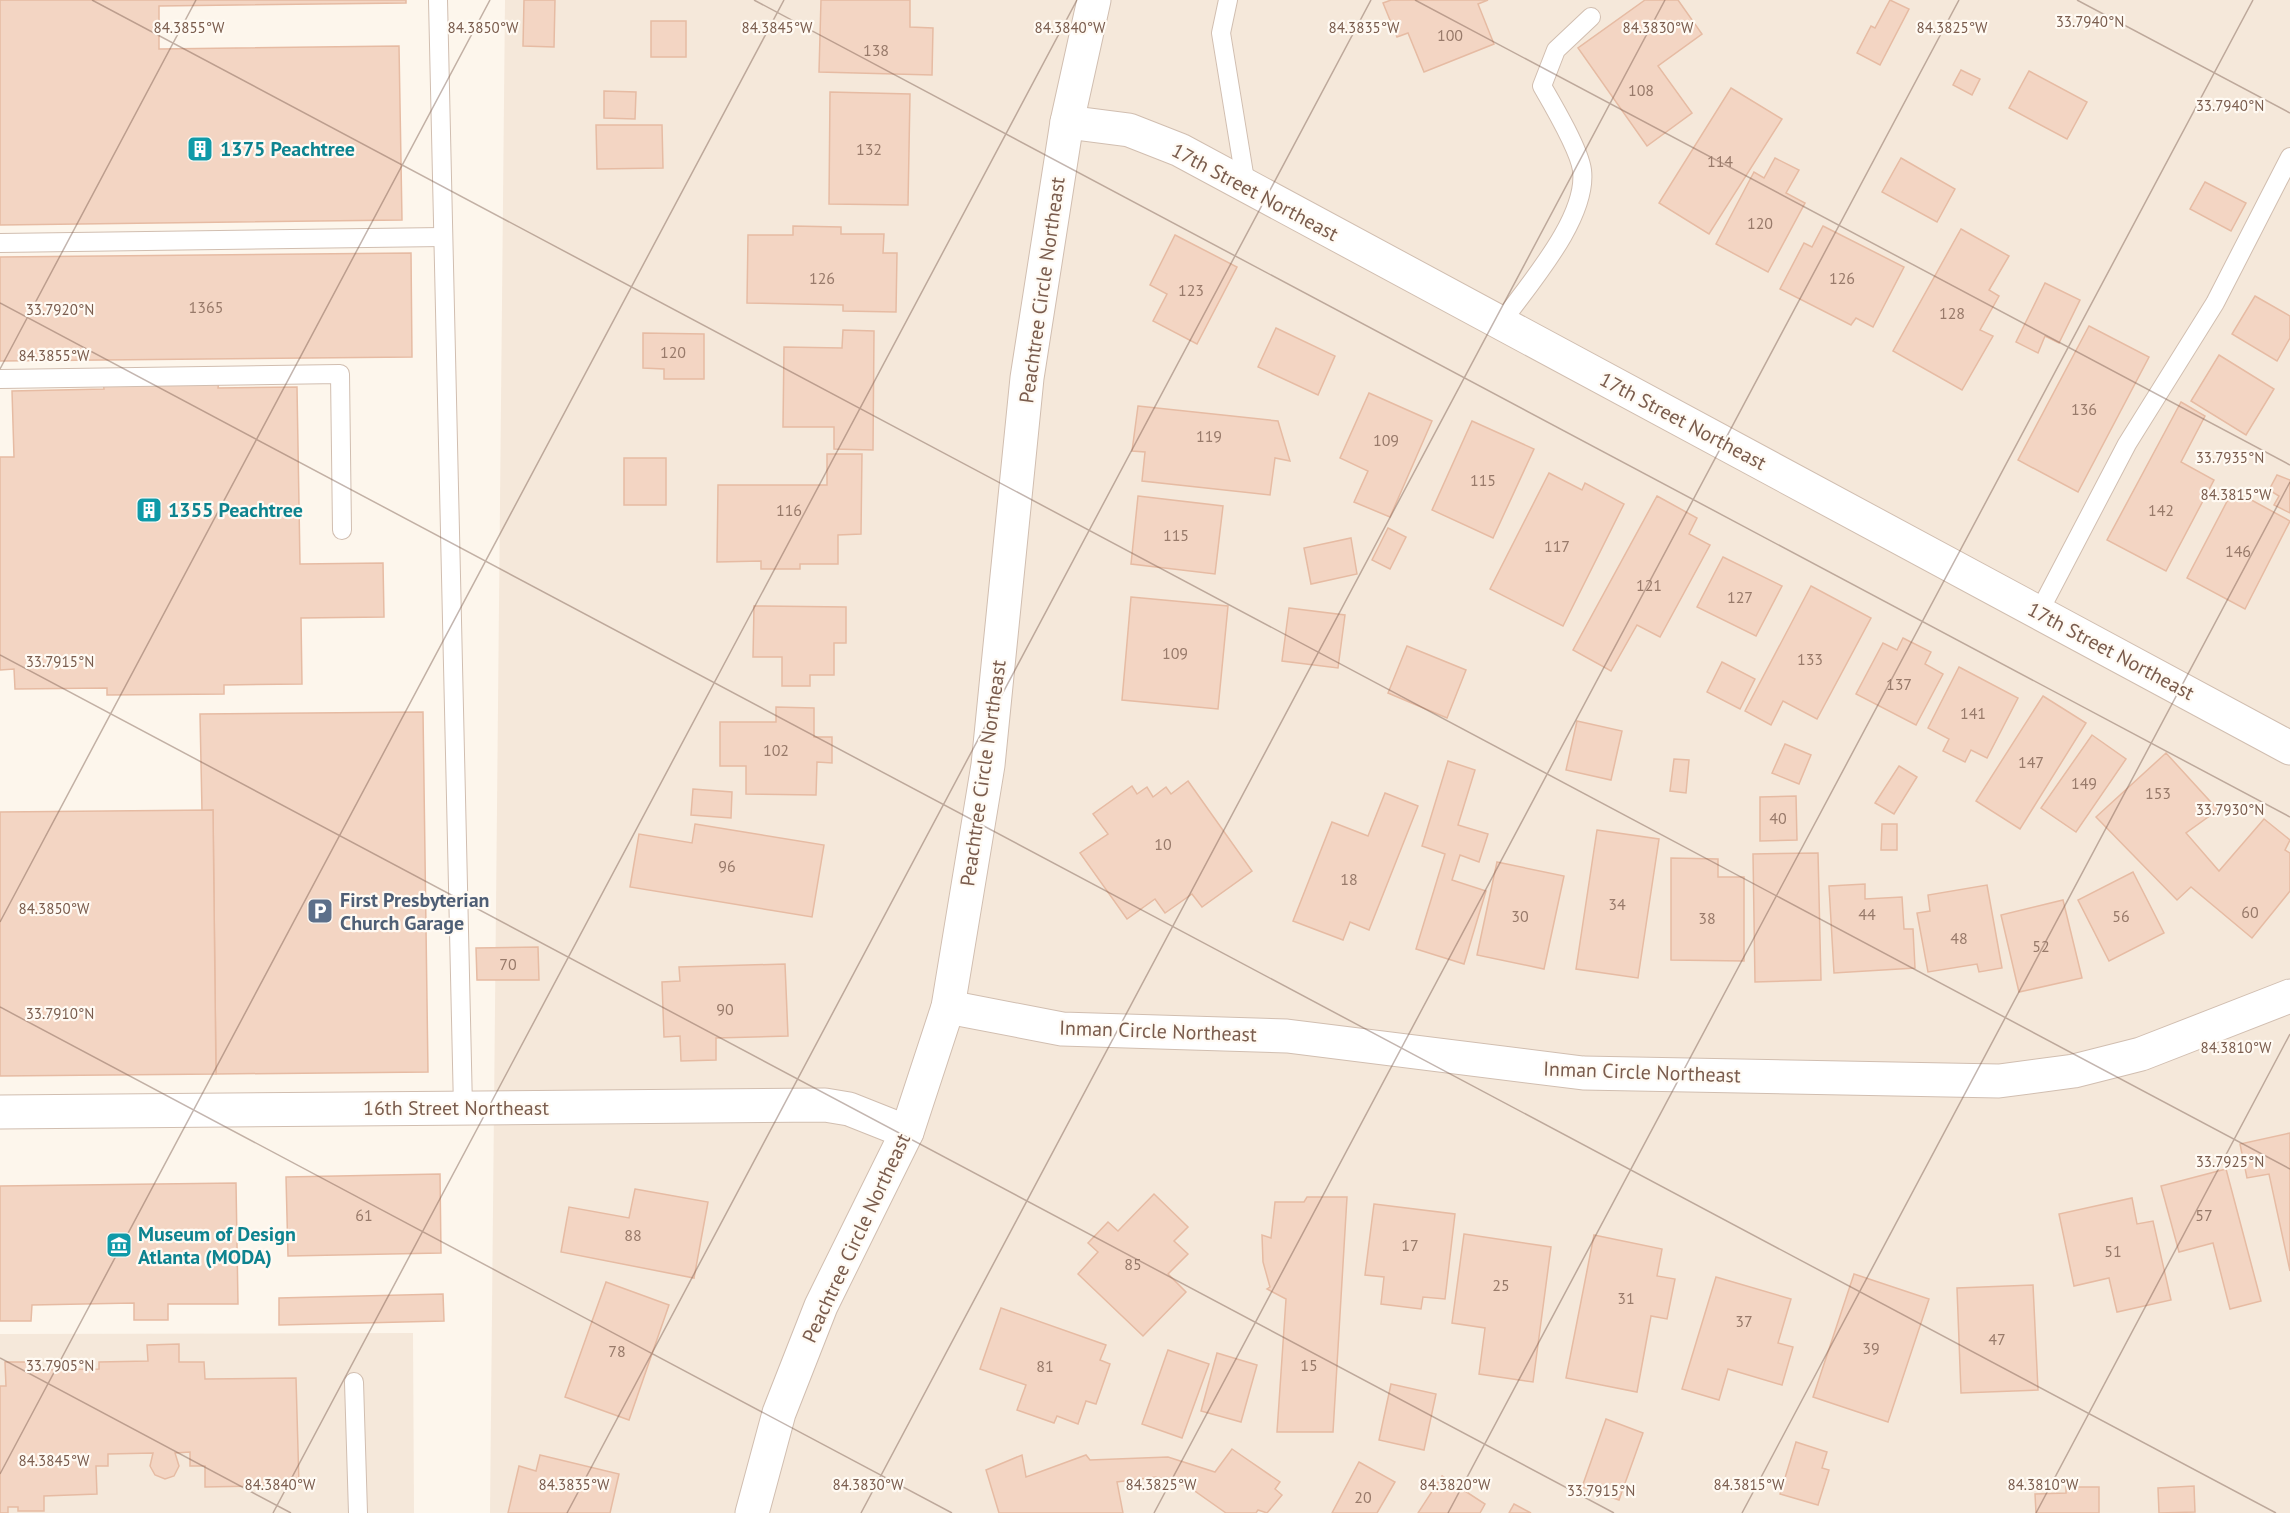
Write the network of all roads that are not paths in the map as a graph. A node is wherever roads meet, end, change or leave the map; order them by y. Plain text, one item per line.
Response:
1 (438, 0) edge
2 (1094, 0) edge
3 (1228, 0) edge
4 (1591, 17) dead end
5 (1067, 122) junction
6 (2290, 157) edge
7 (1246, 186) junction
8 (443, 237) junction
9 (0, 243) edge
10 (1502, 323) junction
11 (0, 379) edge
12 (342, 530) dead end
13 (2039, 612) junction
14 (2290, 748) edge
15 (2290, 996) edge
16 (948, 1007) junction
17 (463, 1108) junction
18 (0, 1112) edge
19 (907, 1132) junction
20 (354, 1382) dead end
21 (358, 1513) edge
22 (752, 1513) edge

1 - 8 lane
2 - 5 street, Peachtree Circle Northeast
3 - 7 lane
4 - 10 lane
5 - 7 street, 17th Street Northeast
5 - 16 street, Peachtree Circle Northeast
6 - 13 lane
7 - 10 street, 17th Street Northeast
8 - 9 lane
8 - 17 lane
10 - 13 street, 17th Street Northeast
11 - 12 lane
13 - 14 street, 17th Street Northeast
15 - 16 street, Inman Circle Northeast
16 - 19 street, Peachtree Circle Northeast
17 - 18 street, 16th Street Northeast
17 - 19 street, 16th Street Northeast
19 - 22 street, Peachtree Circle Northeast
20 - 21 lane

